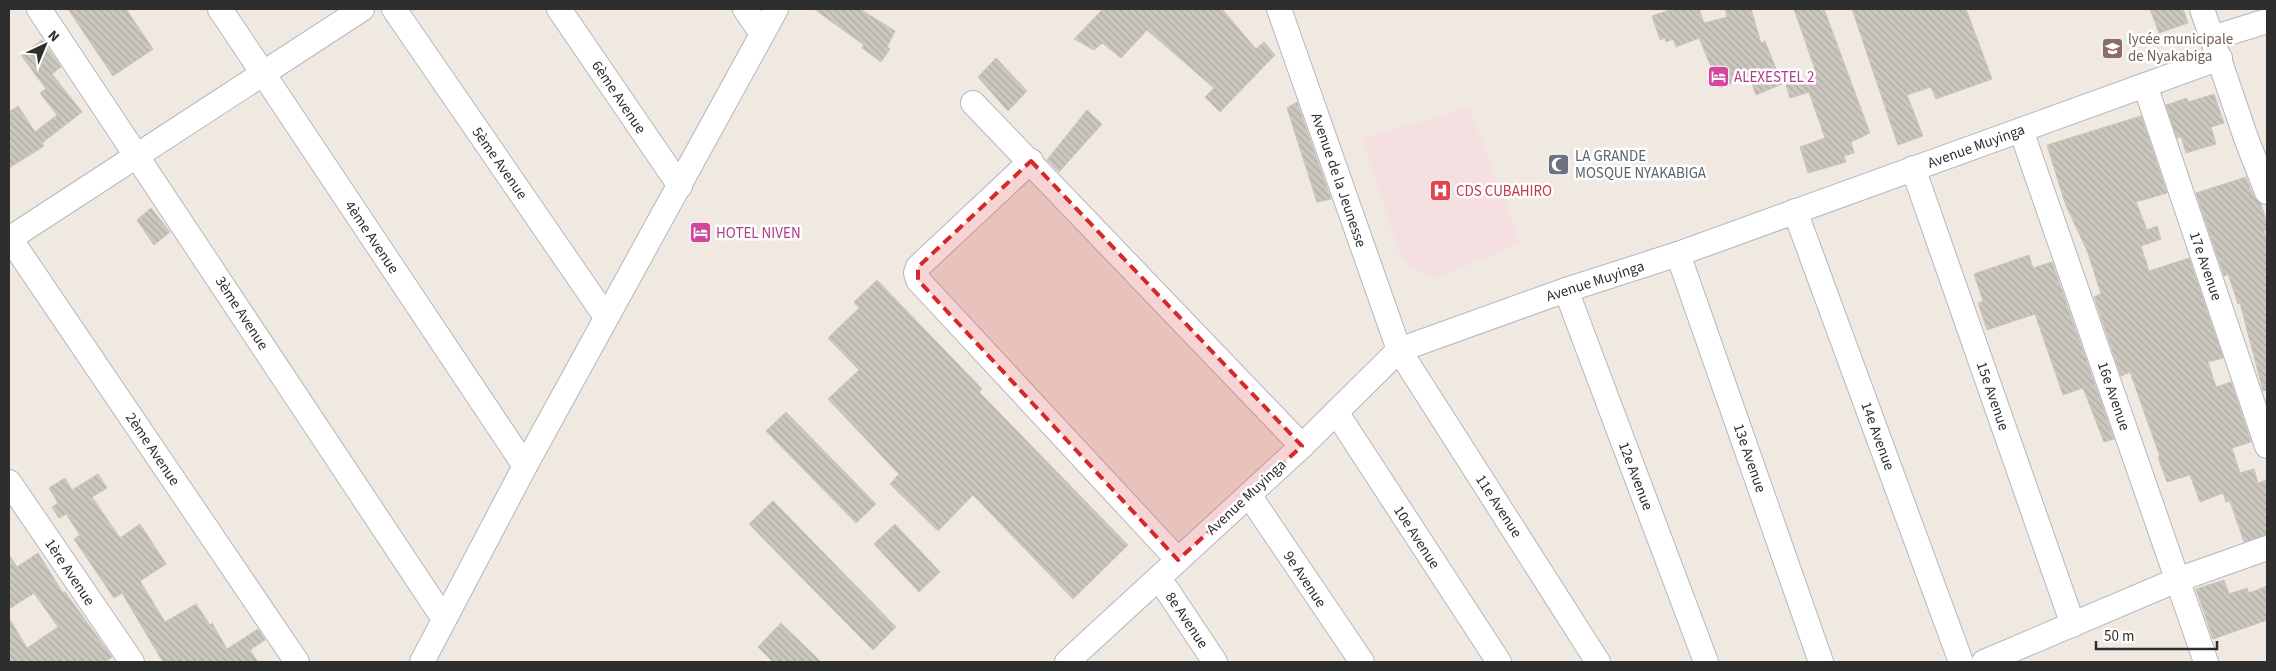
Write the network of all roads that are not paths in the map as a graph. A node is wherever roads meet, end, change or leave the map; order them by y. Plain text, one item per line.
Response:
1 (39, 9) edge
2 (220, 9) edge
3 (362, 9) edge
4 (394, 9) edge
5 (559, 9) edge
6 (745, 9) edge
7 (776, 9) edge
8 (1279, 9) edge
9 (2202, 9) edge
10 (2267, 21) edge
11 (762, 34) junction
12 (2216, 48) junction
13 (263, 74) junction
14 (2144, 85) junction
15 (973, 102) dead end
16 (2021, 130) junction
17 (137, 154) junction
18 (1031, 162) junction
19 (1913, 168) junction
20 (680, 186) junction
21 (2267, 192) edge
22 (1795, 211) junction
23 (9, 238) edge
24 (1678, 254) junction
25 (1566, 290) junction
26 (606, 317) junction
27 (1399, 350) junction
28 (1336, 412) junction
29 (1302, 446) junction
30 (2267, 446) edge
31 (525, 466) junction
32 (9, 482) edge
33 (1248, 495) junction
34 (2267, 548) edge
35 (1178, 560) junction
36 (1159, 578) junction
37 (2177, 580) junction
38 (444, 619) junction
39 (2073, 625) junction
40 (132, 662) edge
41 (297, 662) edge
42 (422, 662) edge
43 (1068, 662) edge
44 (1215, 662) edge
45 (1362, 662) edge
46 (1499, 662) edge
47 (1598, 662) edge
48 (1706, 662) edge
49 (1821, 662) edge
50 (1961, 662) edge
51 (1984, 662) edge
52 (2206, 662) edge

1 - 17 street, 3ème Avenue
2 - 13 street, 4ème Avenue
3 - 13 street
4 - 26 street, 5ème Avenue
5 - 20 street, 6ème Avenue
6 - 11 street
7 - 11 street
8 - 27 street, Avenue de la Jeunesse
9 - 12 street
10 - 12 street, Avenue Muyinga
11 - 20 street
12 - 14 street, Avenue Muyinga
12 - 21 street
13 - 17 street
13 - 31 street, 4ème Avenue
14 - 16 street, Avenue Muyinga
14 - 30 street, 17e Avenue
15 - 18 street
16 - 19 street, Avenue Muyinga
16 - 37 street, 16e Avenue
17 - 23 street
17 - 38 street, 3ème Avenue
18 - 29 street
18 - 35 street
19 - 22 street, Avenue Muyinga
19 - 39 street, 15e Avenue
20 - 26 street
22 - 24 street, Avenue Muyinga
22 - 50 street, 14e Avenue
23 - 41 street, 2ème Avenue
24 - 25 street, Avenue Muyinga
24 - 49 street, 13e Avenue
25 - 27 street, Avenue Muyinga
25 - 48 street, 12e Avenue
26 - 31 street
27 - 28 street, Avenue Muyinga
27 - 47 street, 11e Avenue
28 - 29 street, Avenue Muyinga
28 - 46 street, 10e Avenue
29 - 33 street, Avenue Muyinga
31 - 38 street
32 - 40 street, 1ère Avenue
33 - 35 street, Avenue Muyinga
33 - 45 street, 9e Avenue
34 - 37 street
35 - 36 street, Avenue Muyinga
36 - 43 street, Avenue Muyinga
36 - 44 street, 8e Avenue
37 - 39 street
37 - 52 street, 16e Avenue
38 - 42 street
39 - 51 street

